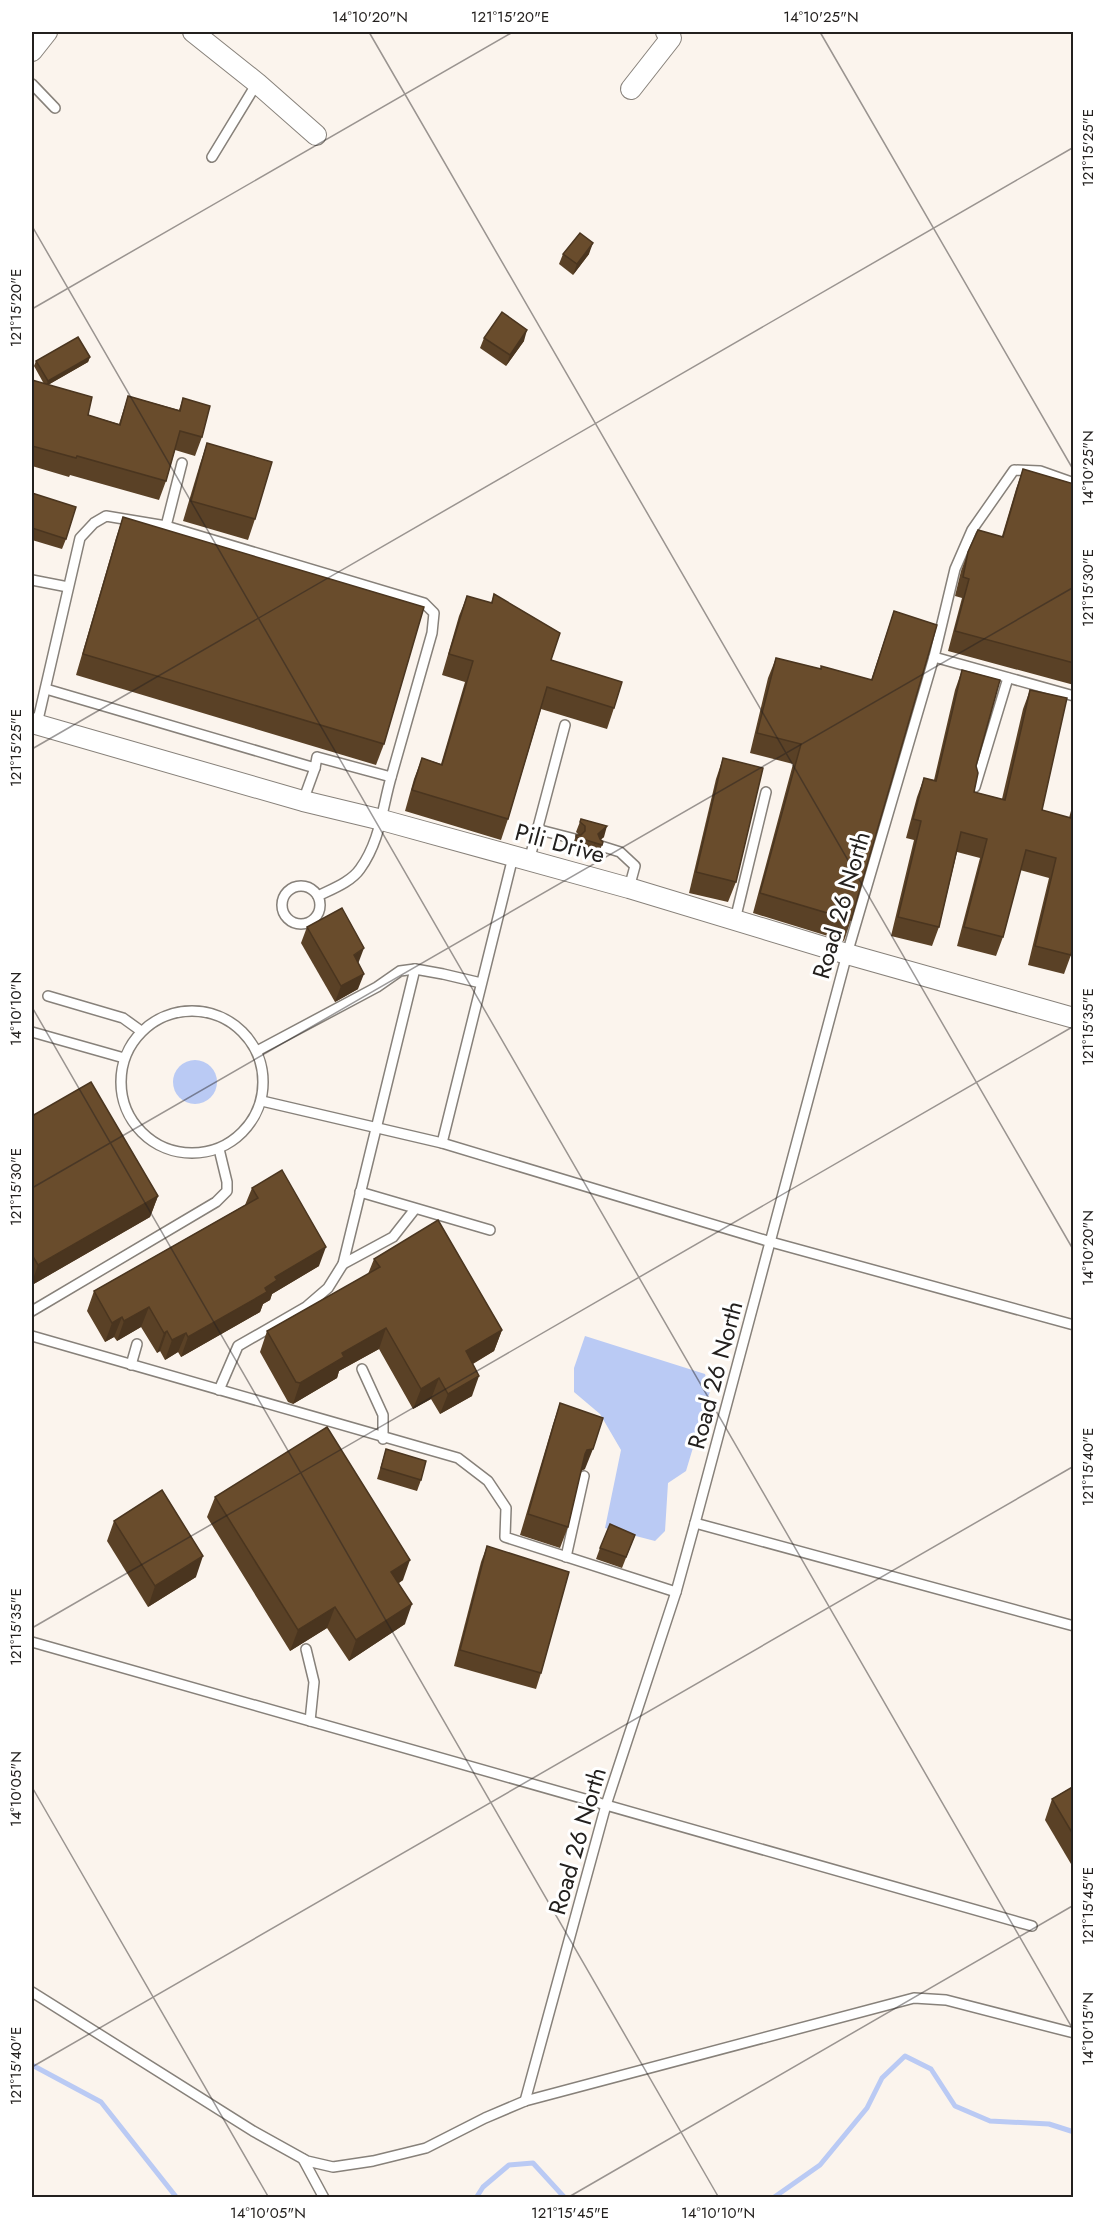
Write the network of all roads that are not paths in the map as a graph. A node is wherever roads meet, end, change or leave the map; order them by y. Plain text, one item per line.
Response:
1 (48, 32) edge
2 (193, 32) edge
3 (666, 32) edge
4 (32, 51) edge
5 (257, 83) junction
6 (32, 84) edge
7 (631, 89) dead end
8 (55, 108) dead end
9 (316, 135) dead end
10 (212, 157) dead end
11 (182, 463) dead end
12 (1074, 483) edge
13 (166, 526) junction
14 (32, 580) edge
15 (68, 587) junction
16 (934, 657) junction
17 (1008, 678) junction
18 (46, 689) junction
19 (1073, 695) edge
20 (565, 725) dead end
21 (33, 730) edge
22 (315, 768) junction
23 (391, 777) junction
24 (975, 787) edge
25 (766, 792) dead end
26 (303, 801) junction
27 (382, 820) junction
28 (536, 829) junction
29 (574, 838) edge
30 (601, 846) edge
31 (521, 859) junction
32 (629, 888) junction
33 (318, 896) junction
34 (735, 920) junction
35 (847, 954) junction
36 (415, 969) junction
37 (481, 984) junction
38 (48, 996) dead end
39 (1074, 1018) edge
40 (141, 1031) junction
41 (32, 1032) edge
42 (257, 1051) junction
43 (124, 1058) junction
44 (262, 1101) junction
45 (378, 1128) junction
46 (442, 1143) junction
47 (219, 1149) junction
48 (360, 1192) junction
49 (415, 1209) junction
50 (490, 1230) dead end
51 (771, 1242) junction
52 (343, 1264) junction
53 (32, 1311) edge
54 (1074, 1325) edge
55 (32, 1336) edge
56 (137, 1344) dead end
57 (131, 1365) junction
58 (362, 1369) dead end
59 (219, 1390) junction
60 (383, 1438) junction
61 (584, 1476) edge
62 (695, 1523) junction
63 (566, 1557) junction
64 (676, 1592) junction
65 (1074, 1626) edge
66 (32, 1642) edge
67 (306, 1649) dead end
68 (310, 1721) junction
69 (606, 1805) junction
70 (1032, 1926) dead end
71 (32, 1992) edge
72 (1074, 2033) edge
73 (525, 2100) junction
74 (303, 2159) junction
75 (324, 2198) edge

1 - 4 street
2 - 5 street
3 - 7 street
5 - 9 street
5 - 10 lane
6 - 8 lane
11 - 13 lane
12 - 16 lane, Road 26 North
13 - 15 lane
13 - 23 lane
14 - 15 lane
15 - 18 lane
16 - 17 lane
16 - 35 lane, Road 26 North
17 - 19 lane
17 - 24 lane
18 - 21 lane
18 - 22 lane
20 - 28 lane
21 - 26 street, Pili Drive
22 - 23 lane
22 - 26 lane
23 - 27 lane
25 - 34 lane
26 - 27 street, Pili Drive
27 - 31 street, Pili Drive
27 - 33 lane
28 - 29 lane
28 - 31 lane
30 - 32 lane
31 - 32 street, Pili Drive
31 - 37 lane
32 - 34 street, Pili Drive
33 - 33 lane
34 - 35 street, Pili Drive
35 - 39 street, Pili Drive
35 - 51 lane, Road 26 North
36 - 37 lane
36 - 42 lane
36 - 45 lane
37 - 46 lane
38 - 40 lane
40 - 42 lane
40 - 43 lane
41 - 43 lane
42 - 44 lane
43 - 47 lane
44 - 45 lane
44 - 47 lane
45 - 46 lane
45 - 48 lane
46 - 51 lane
47 - 53 lane
48 - 49 lane
48 - 52 lane
49 - 50 lane
49 - 52 lane
51 - 54 lane
51 - 62 lane, Road 26 North
52 - 59 lane
55 - 57 lane
56 - 57 lane
57 - 59 lane
58 - 60 lane
59 - 60 lane
60 - 63 lane
61 - 63 lane
62 - 64 lane, Road 26 North
62 - 65 lane
63 - 64 lane
64 - 69 lane, Road 26 North
66 - 68 lane
67 - 68 lane
68 - 69 lane
69 - 70 lane
69 - 73 lane, Road 26 North
71 - 74 lane
72 - 73 lane
73 - 74 lane
74 - 75 lane

